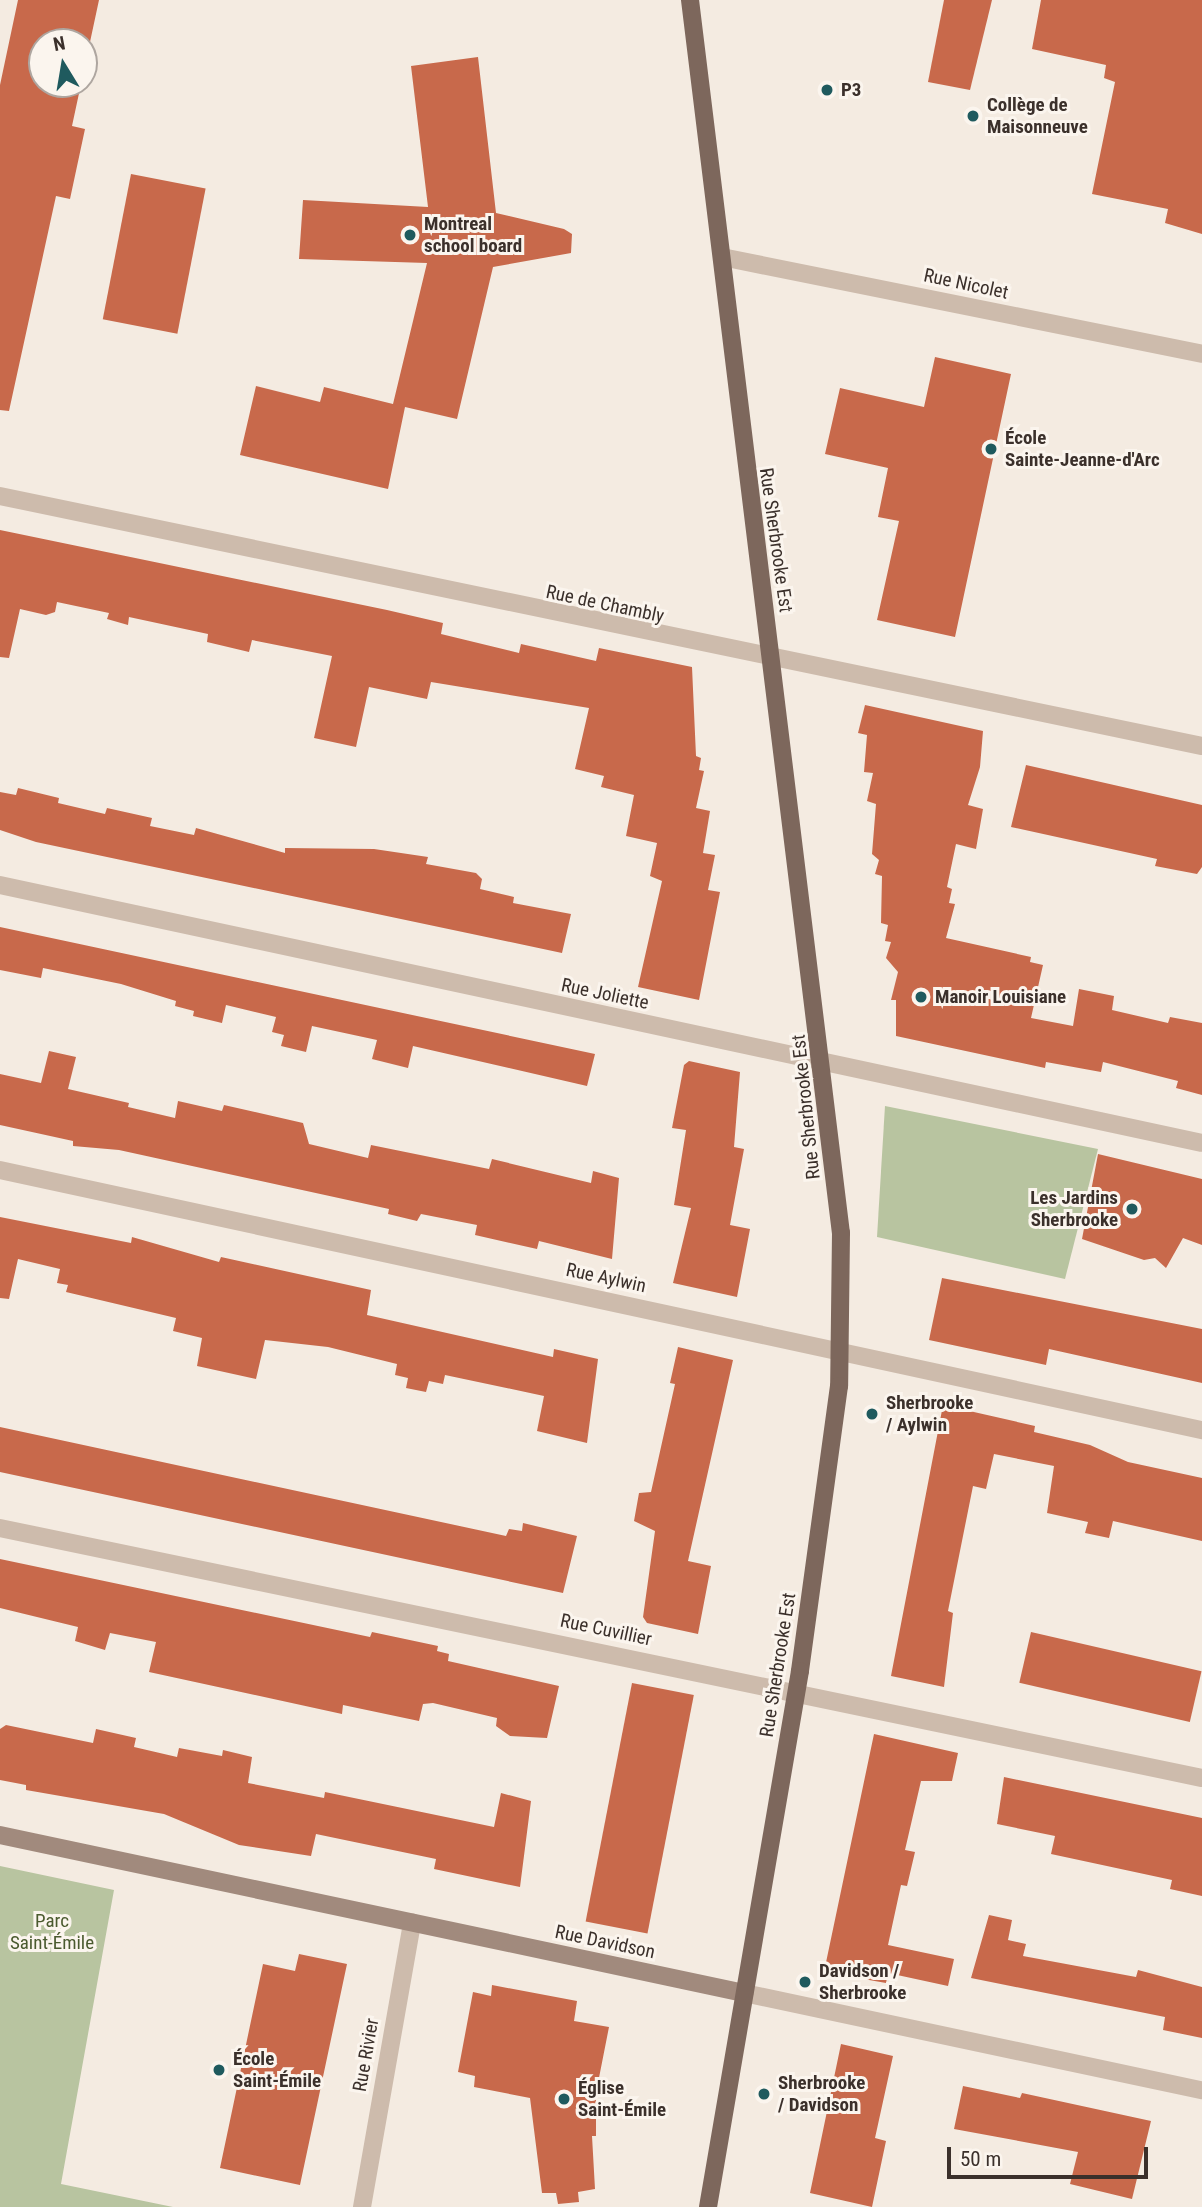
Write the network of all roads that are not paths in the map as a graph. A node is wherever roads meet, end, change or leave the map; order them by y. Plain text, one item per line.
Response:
1 (690, 0) edge
2 (722, 257) junction
3 (1202, 354) edge
4 (0, 496) edge
5 (771, 658) junction
6 (1202, 746) edge
7 (0, 885) edge
8 (822, 1061) junction
9 (1202, 1143) edge
10 (0, 1170) edge
11 (839, 1350) junction
12 (1202, 1430) edge
13 (0, 1528) edge
14 (797, 1691) junction
15 (1202, 1778) edge
16 (0, 1835) edge
17 (412, 1922) junction
18 (744, 1993) junction
19 (1202, 2090) edge
20 (362, 2201) edge
21 (708, 2207) edge

1 - 2 main road, Rue Sherbrooke Est
2 - 3 street, Rue Nicolet
2 - 5 main road, Rue Sherbrooke Est
4 - 5 street, Rue de Chambly
5 - 6 street, Rue de Chambly
5 - 8 main road, Rue Sherbrooke Est
7 - 8 street, Rue Joliette
8 - 9 street, Rue Joliette
8 - 11 main road, Rue Sherbrooke Est
10 - 11 street, Rue Aylwin
11 - 12 street, Rue Aylwin
11 - 14 main road, Rue Sherbrooke Est
13 - 14 street, Rue Cuvillier
14 - 15 street, Rue Cuvillier
14 - 18 main road, Rue Sherbrooke Est
16 - 17 main road, Rue Davidson
17 - 18 main road, Rue Davidson
17 - 20 street, Rue Rivier
18 - 19 street, Rue Davidson
18 - 21 main road, Rue Sherbrooke Est

